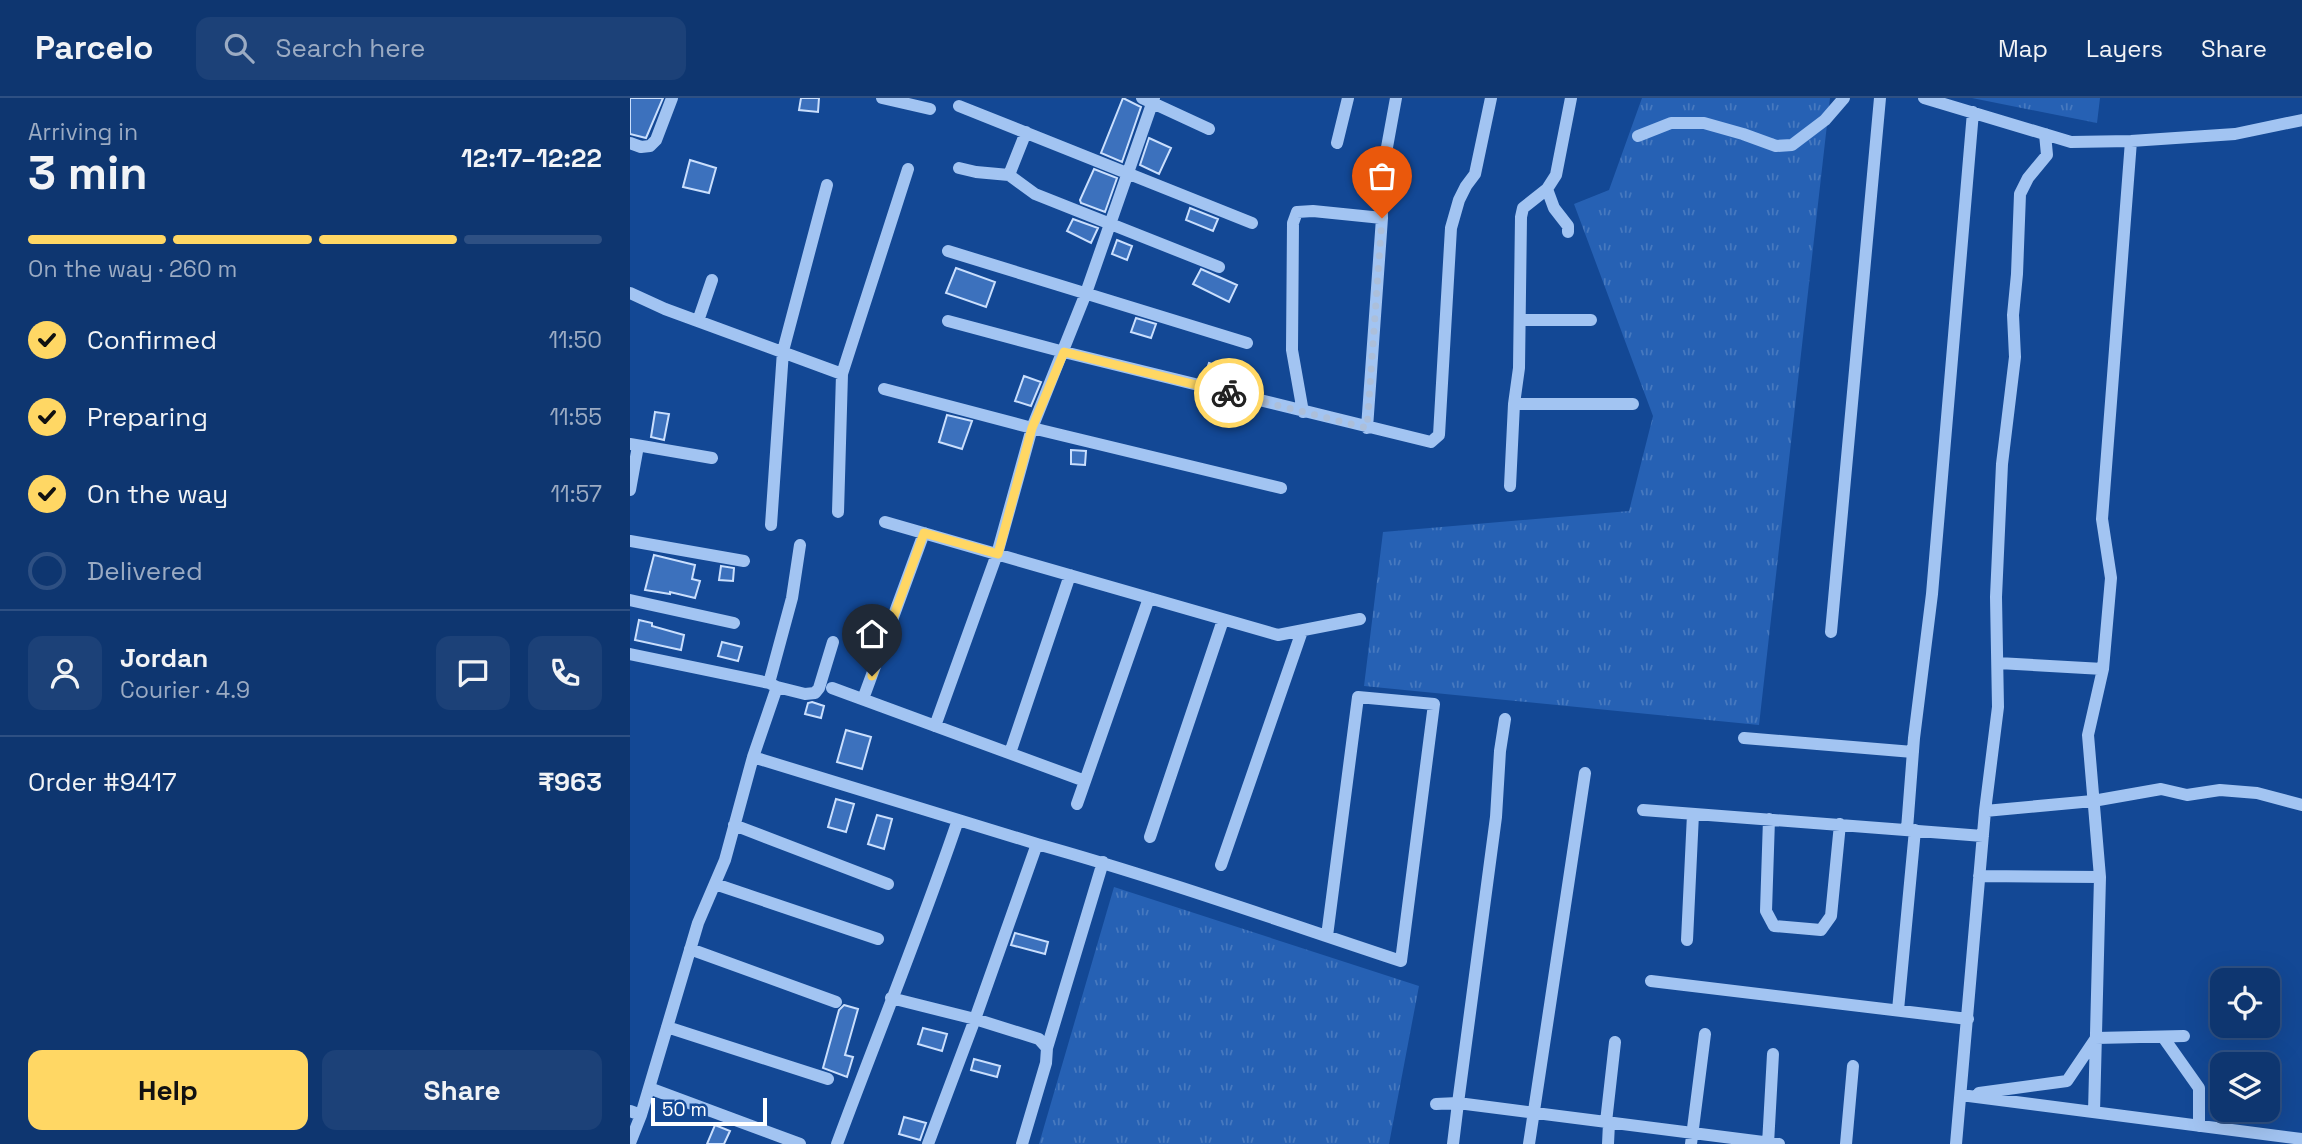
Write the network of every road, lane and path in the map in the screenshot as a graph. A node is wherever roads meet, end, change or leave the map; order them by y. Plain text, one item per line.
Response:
1 (672, 98) edge
2 (882, 98) edge
3 (1348, 98) edge
4 (1396, 98) edge
5 (1491, 98) edge
6 (1571, 98) edge
7 (1844, 98) edge
8 (1880, 98) edge
9 (1924, 98) edge
10 (1149, 100) edge
11 (959, 106) dead end
12 (930, 109) dead end
13 (1973, 112) junction
14 (2302, 120) edge
15 (1209, 129) dead end
16 (1026, 132) junction
17 (2045, 134) junction
18 (1638, 136) dead end
19 (2131, 141) junction
20 (1337, 143) dead end
21 (630, 144) edge
22 (959, 168) dead end
23 (908, 169) dead end
24 (1129, 173) junction
25 (1009, 175) junction
26 (827, 185) dead end
27 (1547, 189) junction
28 (1382, 218) junction
29 (1252, 223) dead end
30 (1111, 225) junction
31 (1568, 232) dead end
32 (948, 251) dead end
33 (1219, 267) dead end
34 (712, 280) dead end
35 (630, 293) edge
36 (1086, 293) junction
37 (1520, 320) junction
38 (1591, 320) dead end
39 (698, 321) junction
40 (948, 321) dead end
41 (1247, 342) dead end
42 (783, 351) junction
43 (1064, 352) junction
44 (842, 374) junction
45 (884, 389) dead end
46 (1514, 404) junction
47 (1633, 404) dead end
48 (1303, 412) junction
49 (1032, 428) junction
50 (1367, 428) junction
51 (634, 445) edge
52 (712, 458) dead end
53 (1510, 486) dead end
54 (1281, 488) dead end
55 (630, 489) edge
56 (838, 512) dead end
57 (885, 522) dead end
58 (771, 525) dead end
59 (924, 533) junction
60 (630, 541) edge
61 (800, 545) dead end
62 (998, 554) junction
63 (744, 561) dead end
64 (1070, 575) junction
65 (1149, 598) junction
66 (630, 600) edge
67 (1360, 619) dead end
68 (1223, 620) junction
69 (734, 623) dead end
70 (1302, 631) junction
71 (1831, 632) dead end
72 (833, 642) dead end
73 (630, 654) edge
74 (1998, 663) junction
75 (2104, 669) junction
76 (773, 685) junction
77 (832, 688) dead end
78 (863, 699) junction
79 (1505, 719) dead end
80 (935, 726) junction
81 (1744, 738) dead end
82 (1913, 752) junction
83 (1010, 753) junction
84 (753, 757) junction
85 (1586, 772) dead end
86 (1085, 781) junction
87 (2093, 801) junction
88 (1077, 804) dead end
89 (2302, 805) edge
90 (1643, 810) dead end
91 (1985, 811) junction
92 (1693, 814) junction
93 (1769, 819) junction
94 (958, 820) junction
95 (1840, 824) junction
96 (734, 825) junction
97 (1911, 829) junction
98 (1983, 836) junction
99 (1150, 837) dead end
100 (1037, 844) junction
101 (1103, 862) junction
102 (1222, 865) dead end
103 (1979, 876) junction
104 (2101, 877) junction
105 (715, 884) junction
106 (888, 884) dead end
107 (1327, 936) junction
108 (878, 939) dead end
109 (1687, 940) dead end
110 (690, 949) junction
111 (1651, 981) dead end
112 (891, 998) junction
113 (836, 1002) dead end
114 (1898, 1010) junction
115 (975, 1019) junction
116 (1968, 1019) junction
117 (667, 1027) junction
118 (1705, 1034) dead end
119 (2184, 1036) dead end
120 (2163, 1037) junction
121 (2096, 1038) junction
122 (1615, 1042) dead end
123 (1047, 1048) junction
124 (1773, 1054) dead end
125 (1853, 1066) dead end
126 (828, 1079) dead end
127 (649, 1088) junction
128 (1961, 1095) junction
129 (1458, 1103) junction
130 (1436, 1104) dead end
131 (2094, 1112) junction
132 (635, 1113) edge
133 (1534, 1113) junction
134 (1608, 1122) junction
135 (2199, 1126) junction
136 (1692, 1139) edge
137 (2302, 1139) edge
138 (2279, 1140) edge
139 (630, 1143) edge
140 (1772, 1143) edge
141 (800, 1144) edge
142 (837, 1144) edge
143 (928, 1144) edge
144 (1023, 1144) edge
145 (1453, 1144) edge
146 (1529, 1144) edge
147 (1608, 1144) edge
148 (1846, 1144) edge
149 (1956, 1144) edge

1 - 21 street
2 - 12 street
3 - 20 street
4 - 28 street
5 - 50 street
6 - 27 street
7 - 18 street
8 - 71 street
9 - 13 street
10 - 15 street
10 - 24 street
11 - 16 street
13 - 17 street
13 - 82 street
14 - 19 street
16 - 24 street
16 - 25 street
17 - 19 street
17 - 74 street
19 - 75 street
22 - 25 street
23 - 44 street
24 - 29 street
24 - 30 street
25 - 30 street
26 - 42 street
27 - 31 street
27 - 37 street
28 - 48 street
28 - 50 street
30 - 33 street
30 - 36 street
32 - 36 street
34 - 39 street
35 - 39 street
36 - 41 street
36 - 43 street
37 - 38 street
37 - 46 street
39 - 42 street
40 - 43 street
42 - 44 street
42 - 58 street
43 - 48 street
43 - 49 street
44 - 56 street
45 - 49 street
46 - 47 street
46 - 53 street
48 - 50 street
49 - 54 street
49 - 62 street
51 - 52 street
51 - 55 street
57 - 59 street
59 - 62 street
59 - 78 street
60 - 63 street
61 - 76 street
62 - 64 street
62 - 80 street
64 - 65 street
64 - 83 street
65 - 68 street
65 - 86 street
66 - 69 street
67 - 70 street
68 - 70 street
68 - 99 street
70 - 102 street
72 - 76 street
73 - 76 street
74 - 75 street
74 - 91 street
75 - 87 street
76 - 84 street
77 - 78 street
78 - 80 street
79 - 129 street
80 - 83 street
81 - 82 street
82 - 97 street
83 - 86 street
84 - 94 street
84 - 96 street
85 - 133 street
86 - 88 street
87 - 89 street
87 - 91 street
87 - 104 street
90 - 92 street
91 - 98 street
92 - 93 street
92 - 109 street
93 - 95 street
93 - 95 street
94 - 100 street
94 - 112 street
95 - 97 street
96 - 105 street
96 - 106 street
97 - 98 street
97 - 114 street
98 - 103 street
100 - 101 street
100 - 115 street
101 - 107 street
101 - 123 street
103 - 104 street
103 - 116 street
104 - 121 street
105 - 108 street
105 - 110 street
107 - 107 street
110 - 113 street
110 - 117 street
111 - 114 street
112 - 115 street
112 - 142 street
114 - 116 street
115 - 123 street
115 - 143 street
116 - 128 street
117 - 126 street
117 - 127 street
118 - 136 street
119 - 120 street
120 - 121 street
120 - 135 street
121 - 128 street
121 - 131 street
122 - 134 street
123 - 144 street
124 - 140 street
125 - 148 street
127 - 132 street
127 - 141 street
128 - 131 street
128 - 149 street
129 - 130 street
129 - 133 street
129 - 145 street
131 - 135 street
132 - 139 street
133 - 134 street
133 - 146 street
134 - 136 street
134 - 147 street
135 - 138 street
136 - 140 street
137 - 138 street

